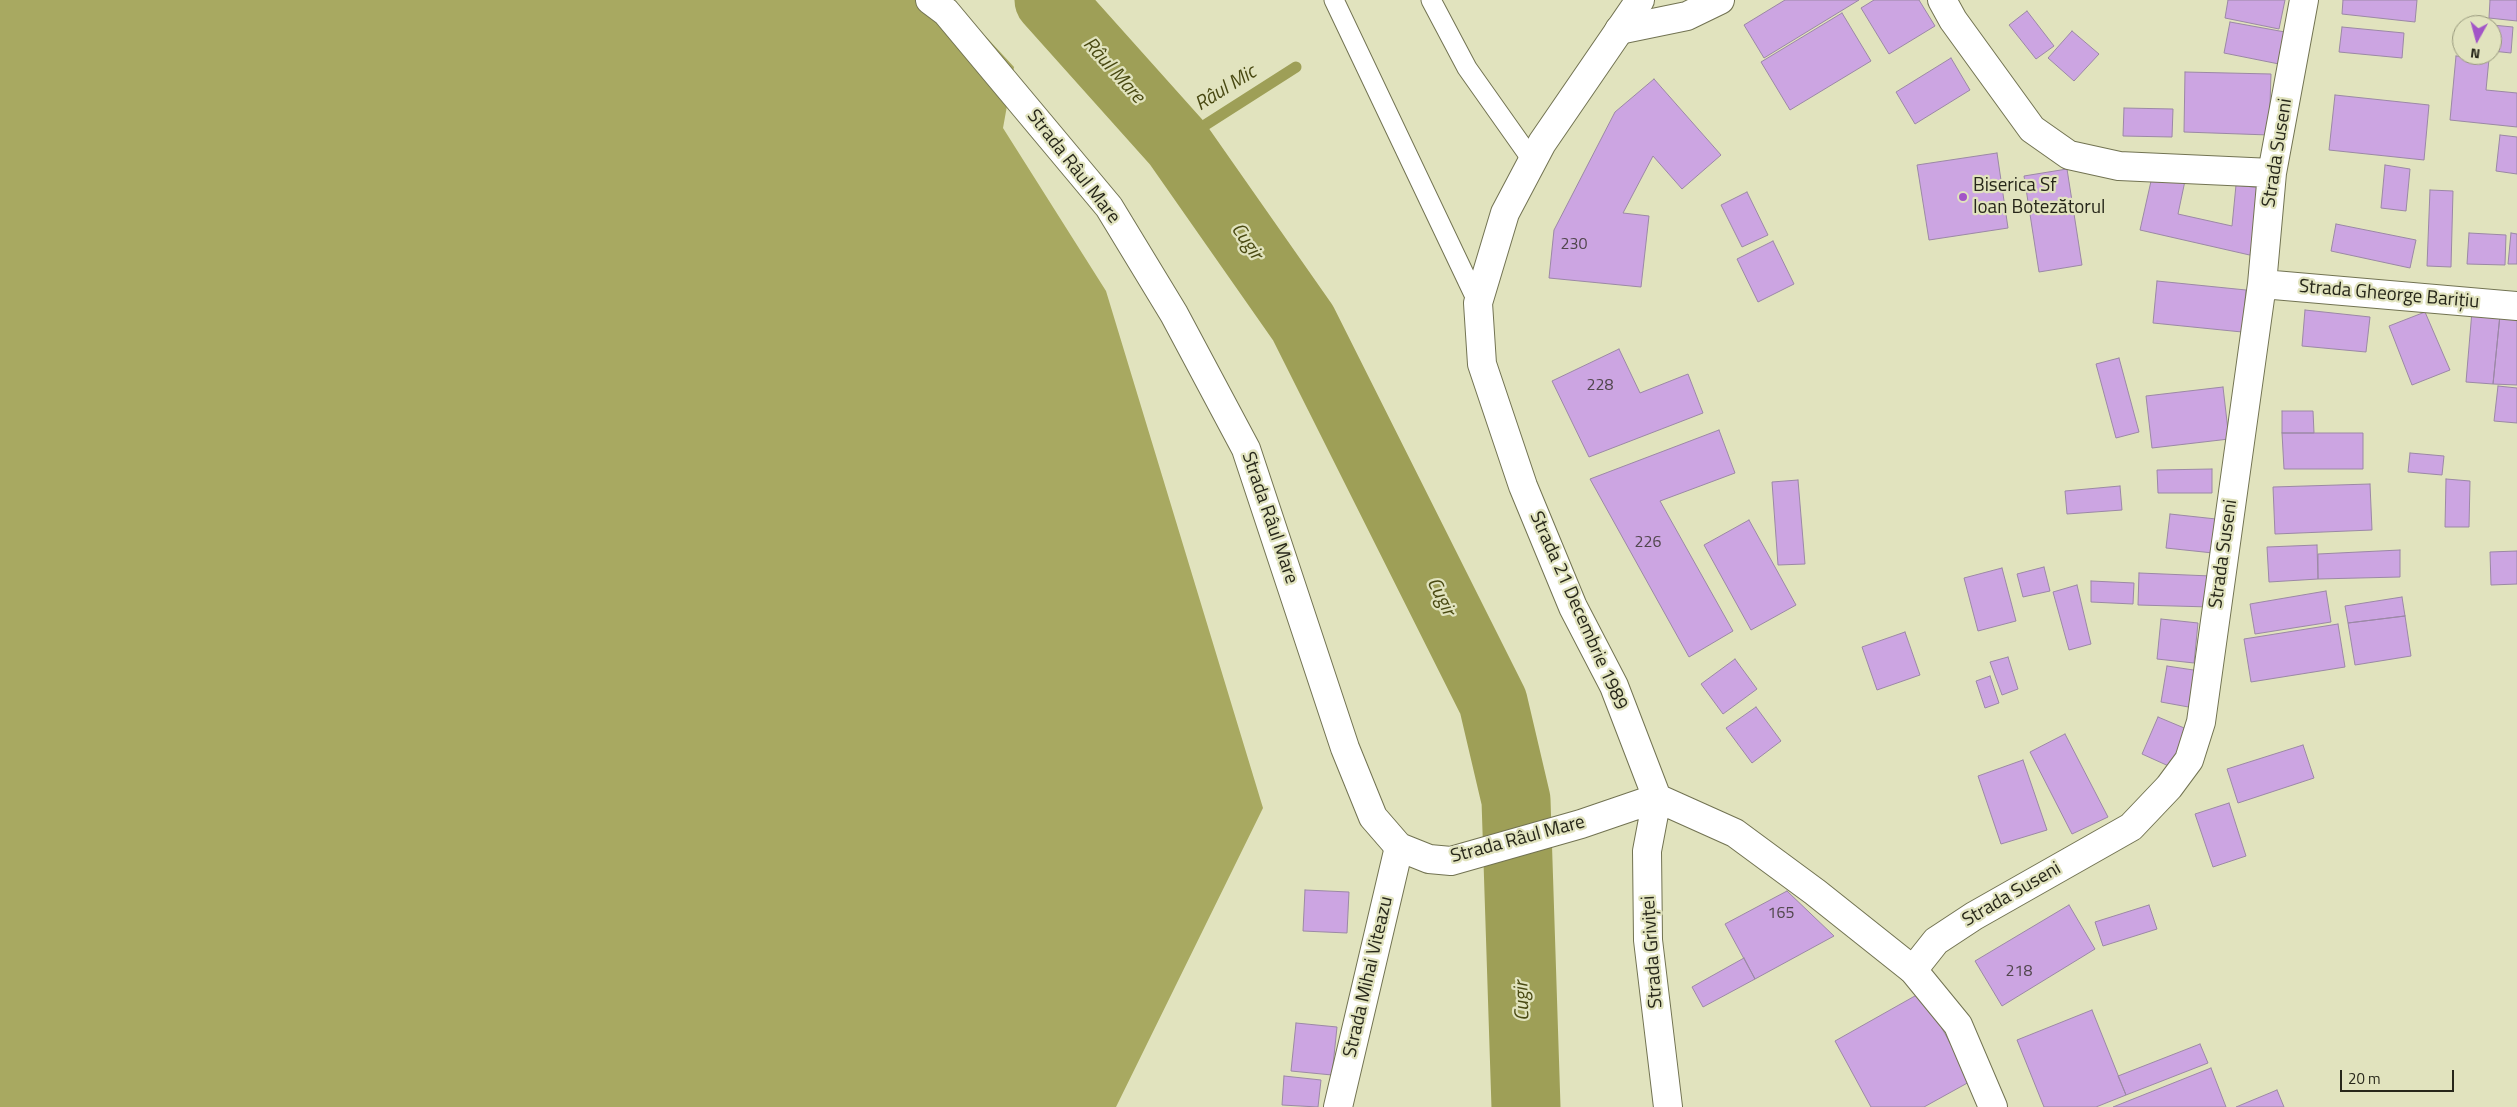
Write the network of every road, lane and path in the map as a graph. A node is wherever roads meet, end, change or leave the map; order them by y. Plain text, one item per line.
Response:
1 (930, 0) edge
2 (1334, 0) edge
3 (1431, 0) edge
4 (1640, 0) edge
5 (1720, 0) edge
6 (1942, 0) edge
7 (2304, 0) edge
8 (1619, 30) junction
9 (1532, 160) junction
10 (2272, 173) junction
11 (2262, 284) junction
12 (1478, 303) junction
13 (2517, 306) edge
14 (1657, 798) junction
15 (1399, 846) junction
16 (1913, 970) junction
17 (1338, 1107) edge
18 (1668, 1107) edge
19 (1993, 1107) edge

1 - 15 street, Strada Râul Mare
2 - 12 lane
3 - 9 lane
4 - 8 street, Strada 21 Decembrie 1989
5 - 8 street
6 - 10 street
7 - 10 street, Strada Suseni
8 - 9 street, Strada 21 Decembrie 1989
9 - 12 street, Strada 21 Decembrie 1989
10 - 11 street, Strada Suseni
11 - 13 street, Strada Gheorge Barițiu
11 - 16 street, Strada Suseni
12 - 14 street, Strada 21 Decembrie 1989
14 - 15 street, Strada Râul Mare
14 - 16 street
14 - 18 street, Strada Griviței
15 - 17 street, Strada Mihai Viteazu
16 - 19 street

